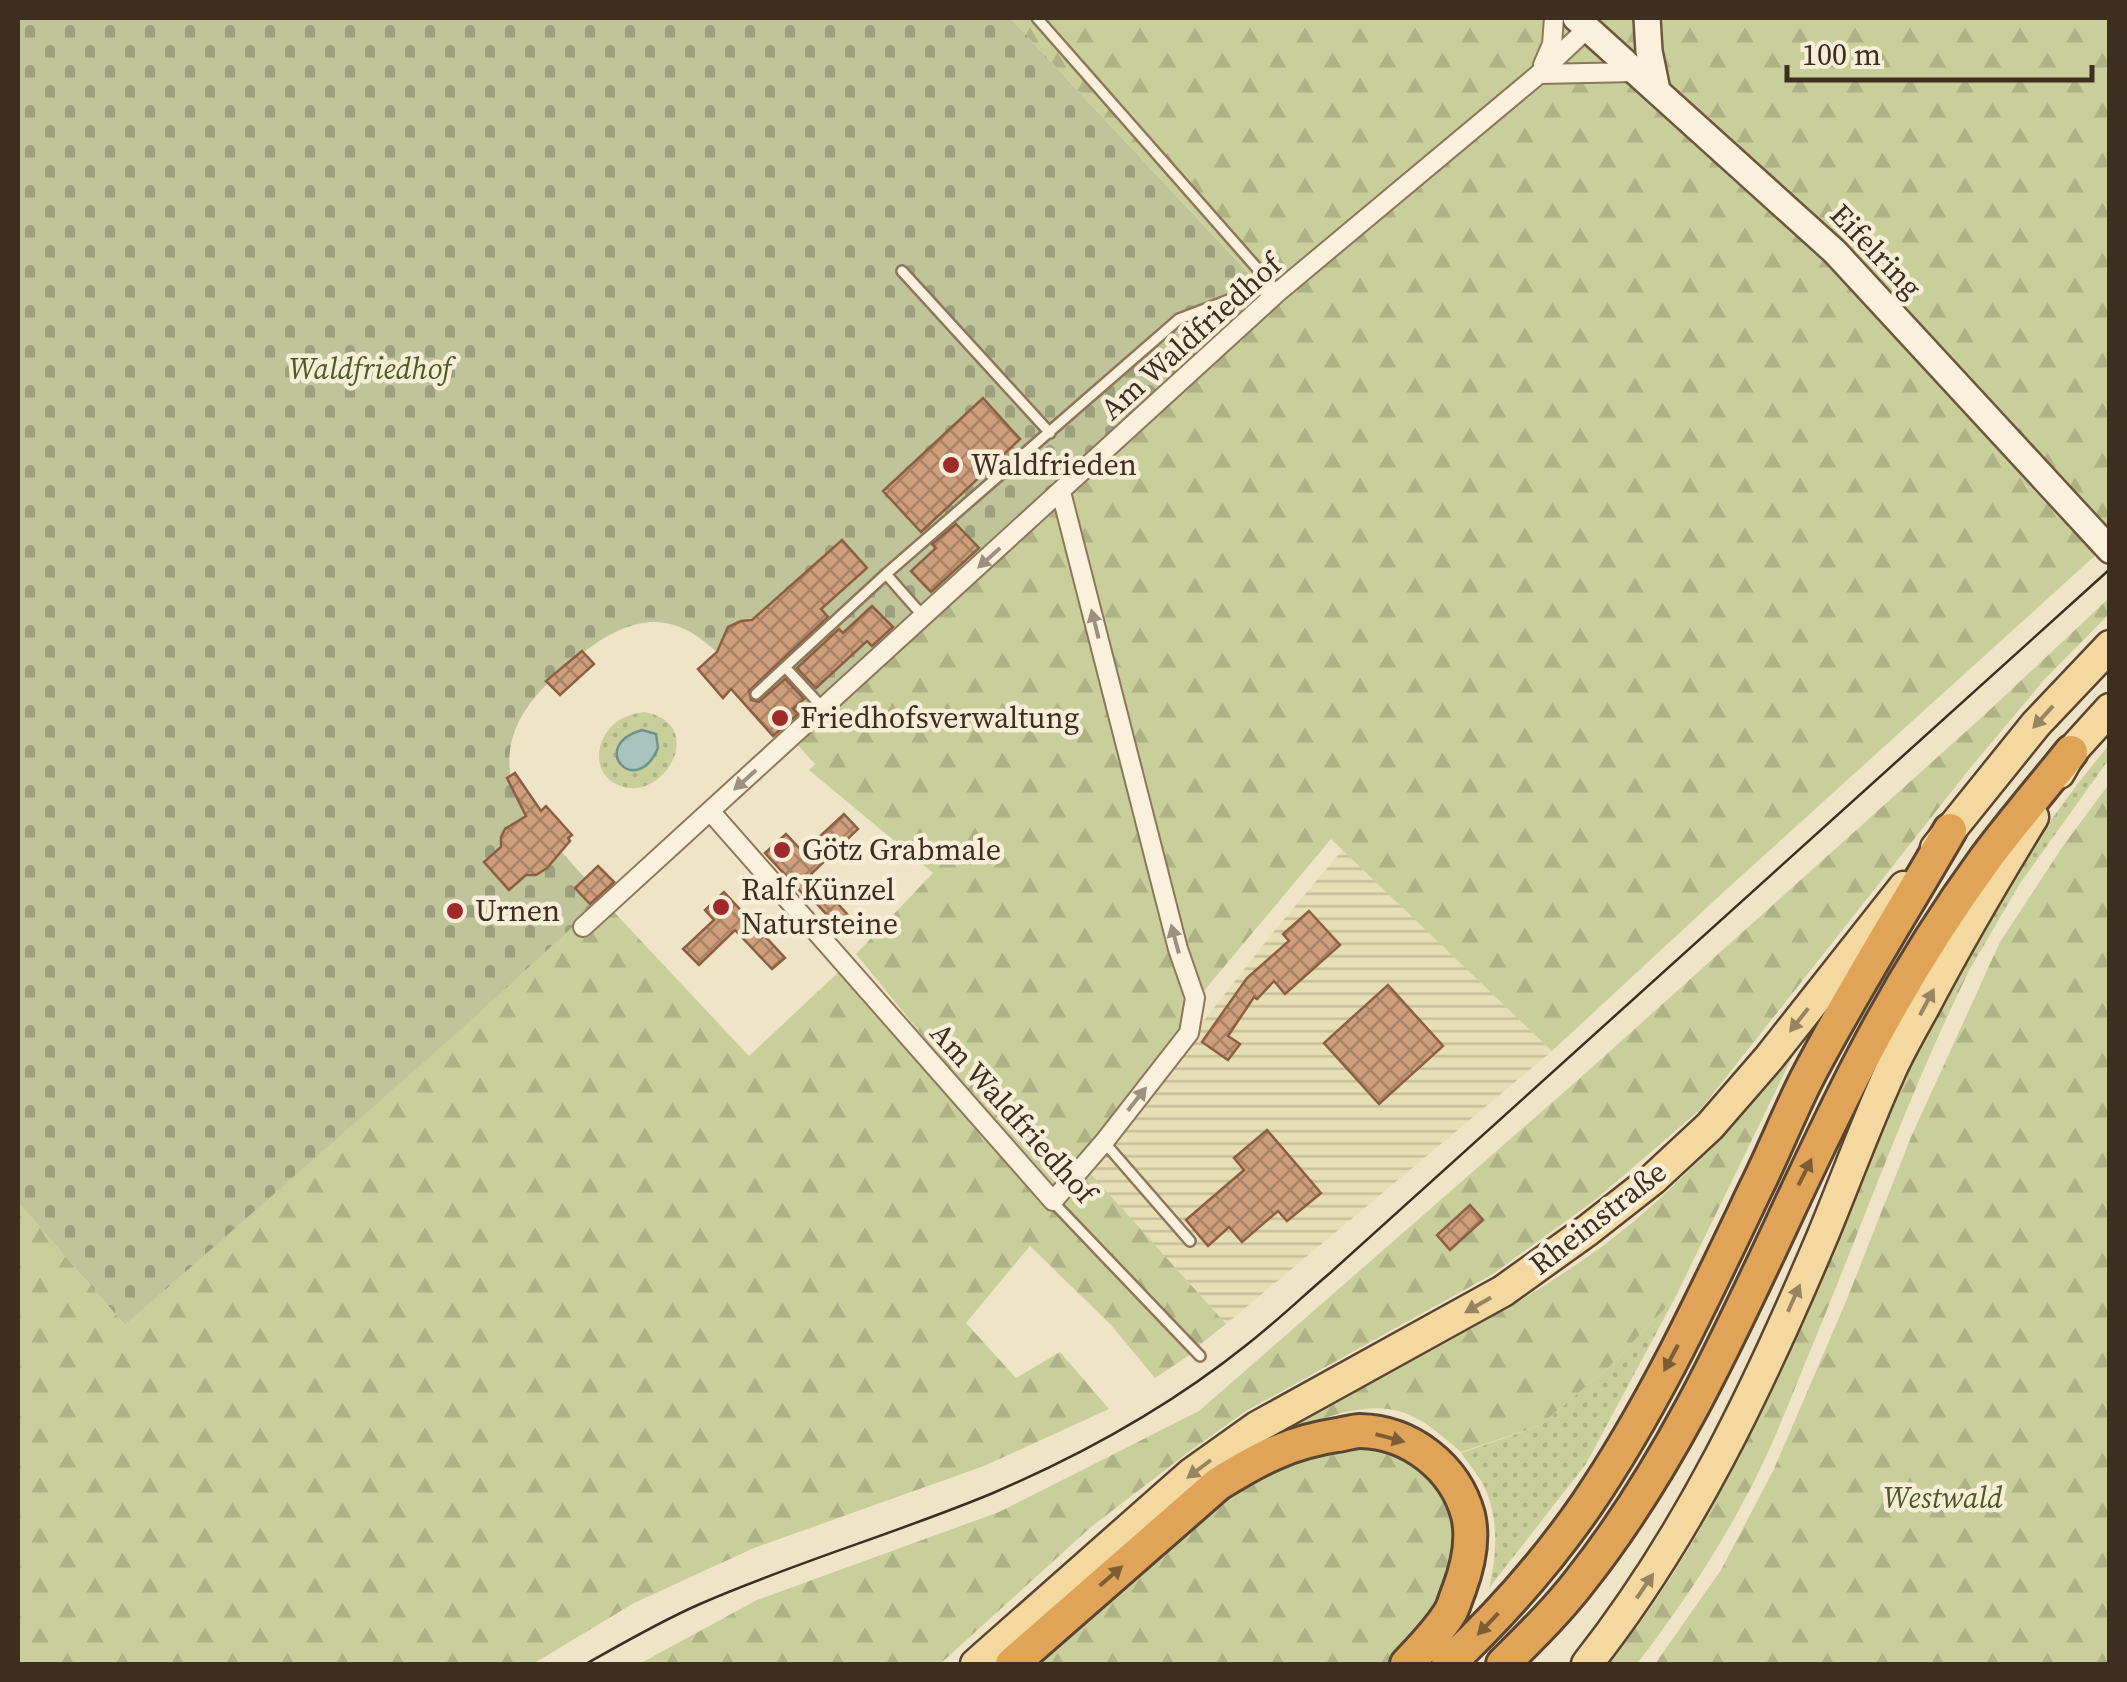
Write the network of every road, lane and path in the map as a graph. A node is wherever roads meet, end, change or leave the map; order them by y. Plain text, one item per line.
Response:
1 (1036, 18) edge
2 (1554, 18) edge
3 (1647, 18) edge
4 (1588, 21) edge
5 (1636, 72) junction
6 (1539, 74) junction
7 (1657, 90) junction
8 (902, 271) dead end
9 (1278, 292) junction
10 (1050, 433) junction
11 (1062, 492) junction
12 (2110, 550) edge
13 (886, 574) junction
14 (924, 617) junction
15 (2110, 646) edge
16 (785, 667) junction
17 (756, 694) dead end
18 (823, 708) junction
19 (2110, 708) edge
20 (2072, 752) junction
21 (710, 812) junction
22 (1950, 830) junction
23 (583, 927) dead end
24 (1104, 1142) junction
25 (1053, 1201) junction
26 (1190, 1241) dead end
27 (1200, 1356) dead end
28 (976, 1664) edge
29 (1012, 1664) edge
30 (1406, 1664) edge
31 (1448, 1664) edge
32 (1503, 1664) edge
33 (1587, 1664) edge

1 - 9 lane
2 - 6 street
3 - 7 main road
4 - 5 main road, Eifelring
4 - 6 street, Am Waldfriedhof
5 - 6 street
5 - 7 main road, Eifelring
6 - 9 street, Am Waldfriedhof
7 - 12 main road, Eifelring
8 - 10 lane
9 - 10 lane
9 - 11 street, Am Waldfriedhof
10 - 13 lane
11 -> 14 street, Am Waldfriedhof
24 -> 11 street
13 - 14 lane
13 - 16 lane
14 - 18 street, Am Waldfriedhof
15 -> 22 main road, Rheinstraße
16 - 17 lane
16 - 18 lane
18 -> 21 street, Am Waldfriedhof
19 - 20 main road
32 -> 20 highway
33 -> 20 main road
21 - 23 street, Am Waldfriedhof
21 - 25 street, Am Waldfriedhof
22 -> 28 main road, Rheinstraße
22 -> 31 highway
24 - 25 street
24 - 26 lane
25 - 27 lane, Am Waldfriedhof
29 -> 30 highway

